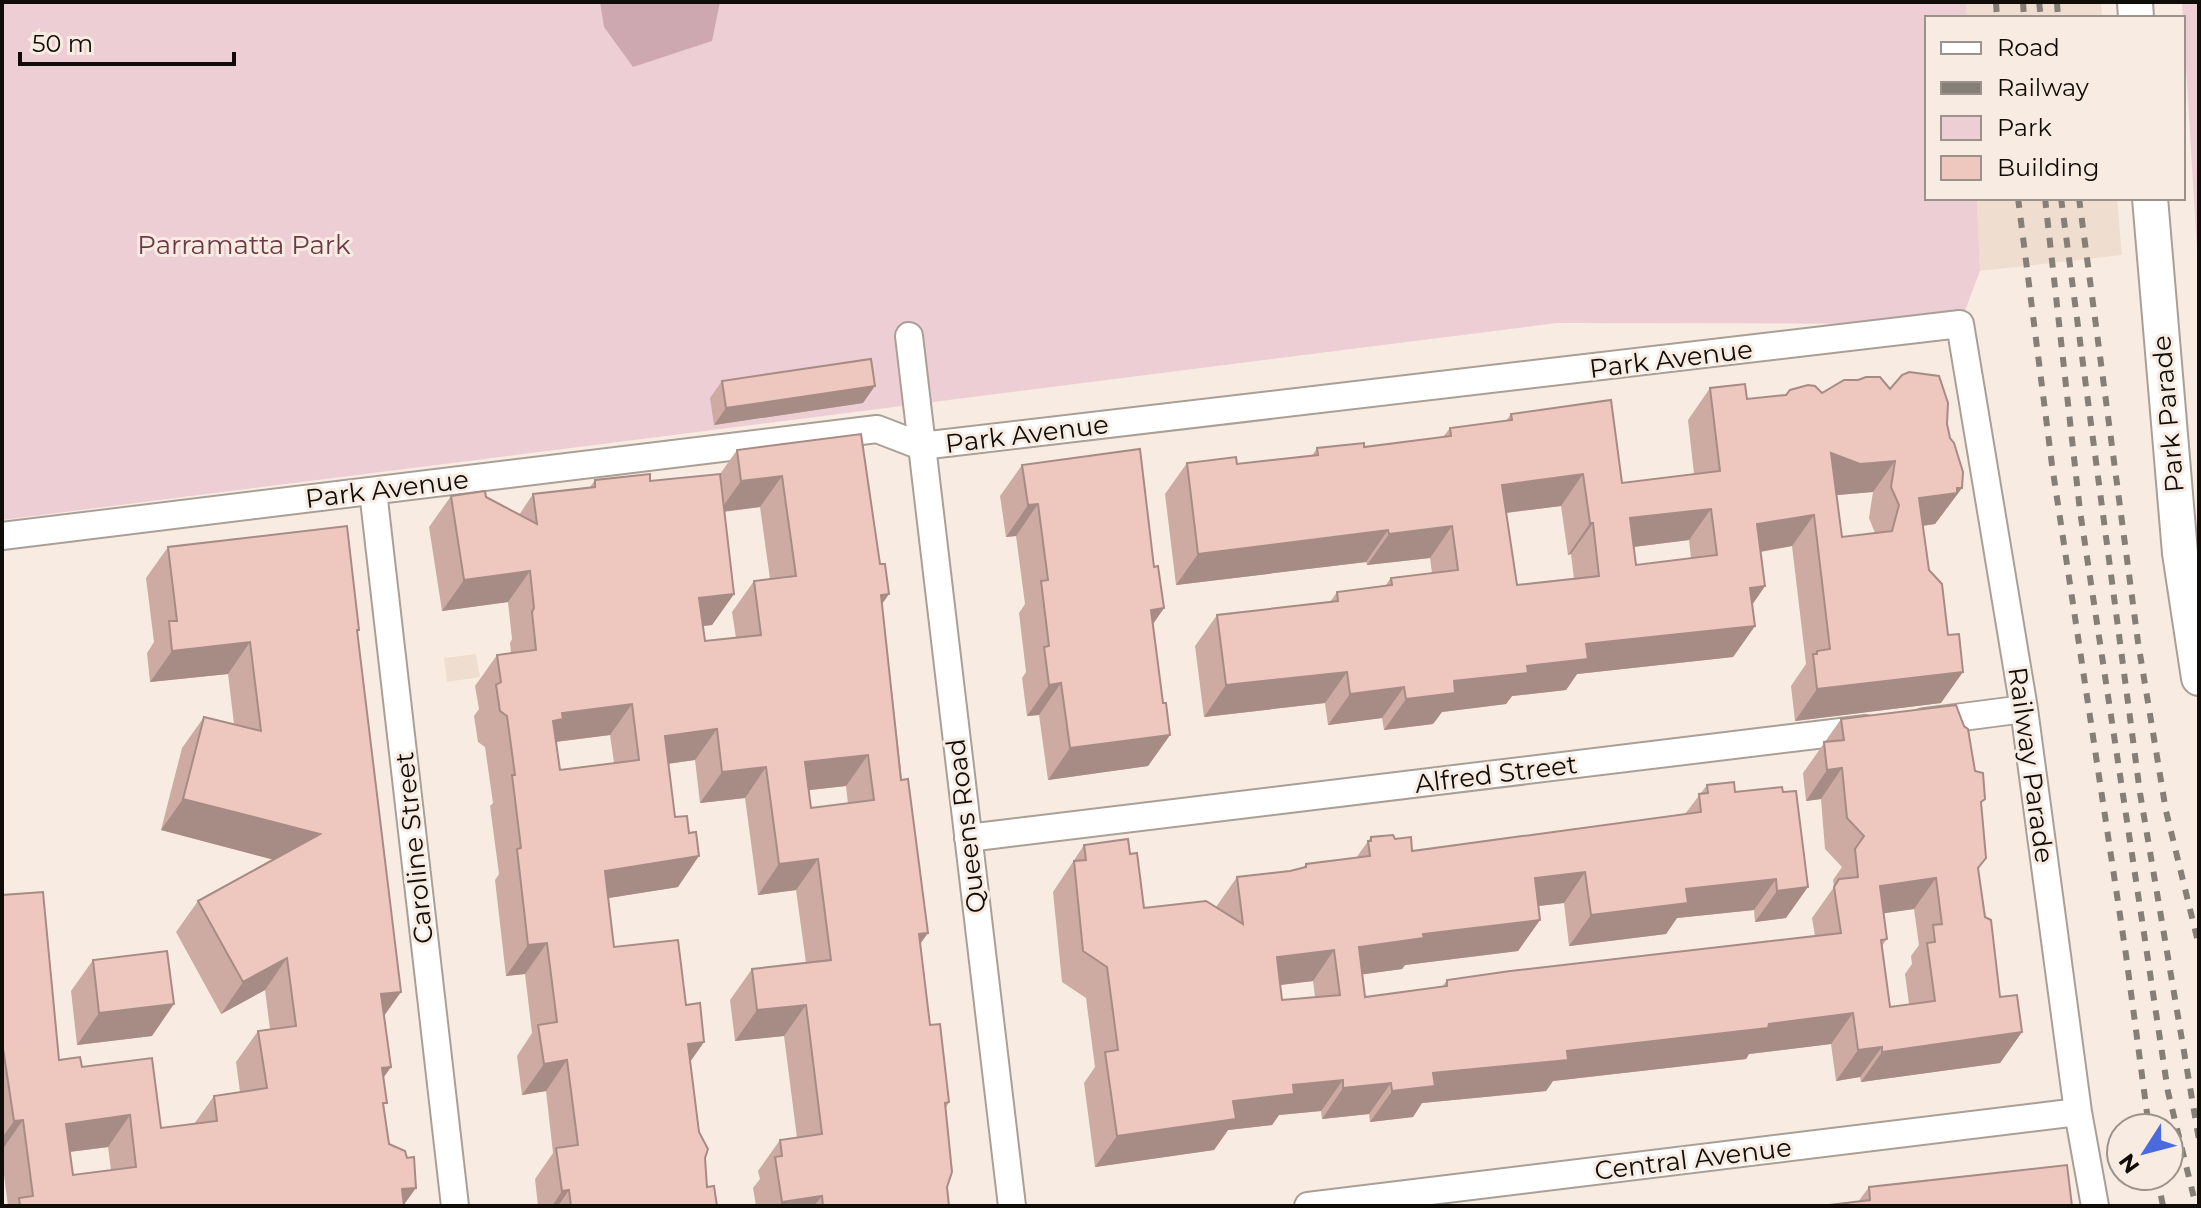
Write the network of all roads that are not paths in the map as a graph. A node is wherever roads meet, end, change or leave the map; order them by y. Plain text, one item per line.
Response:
1 (2150, 200) edge
2 (1960, 324) joint
3 (909, 336) dead end
4 (921, 446) junction
5 (373, 491) junction
6 (2, 536) edge
7 (2199, 678) edge
8 (2024, 709) junction
9 (968, 838) junction
10 (2078, 1112) junction
11 (455, 1206) edge
12 (1012, 1206) edge
13 (1308, 1206) edge
14 (2095, 1206) edge

1 - 7 street, Park Parade
2 - 4 street, Park Avenue
2 - 8 street, Railway Parade
3 - 4 street, Queens Road
4 - 5 street, Park Avenue
4 - 9 street, Queens Road
5 - 6 street, Park Avenue
5 - 11 street, Caroline Street
8 - 9 street, Alfred Street
8 - 10 street, Railway Parade
9 - 12 street, Queens Road
10 - 13 street, Central Avenue
10 - 14 street, Railway Parade

